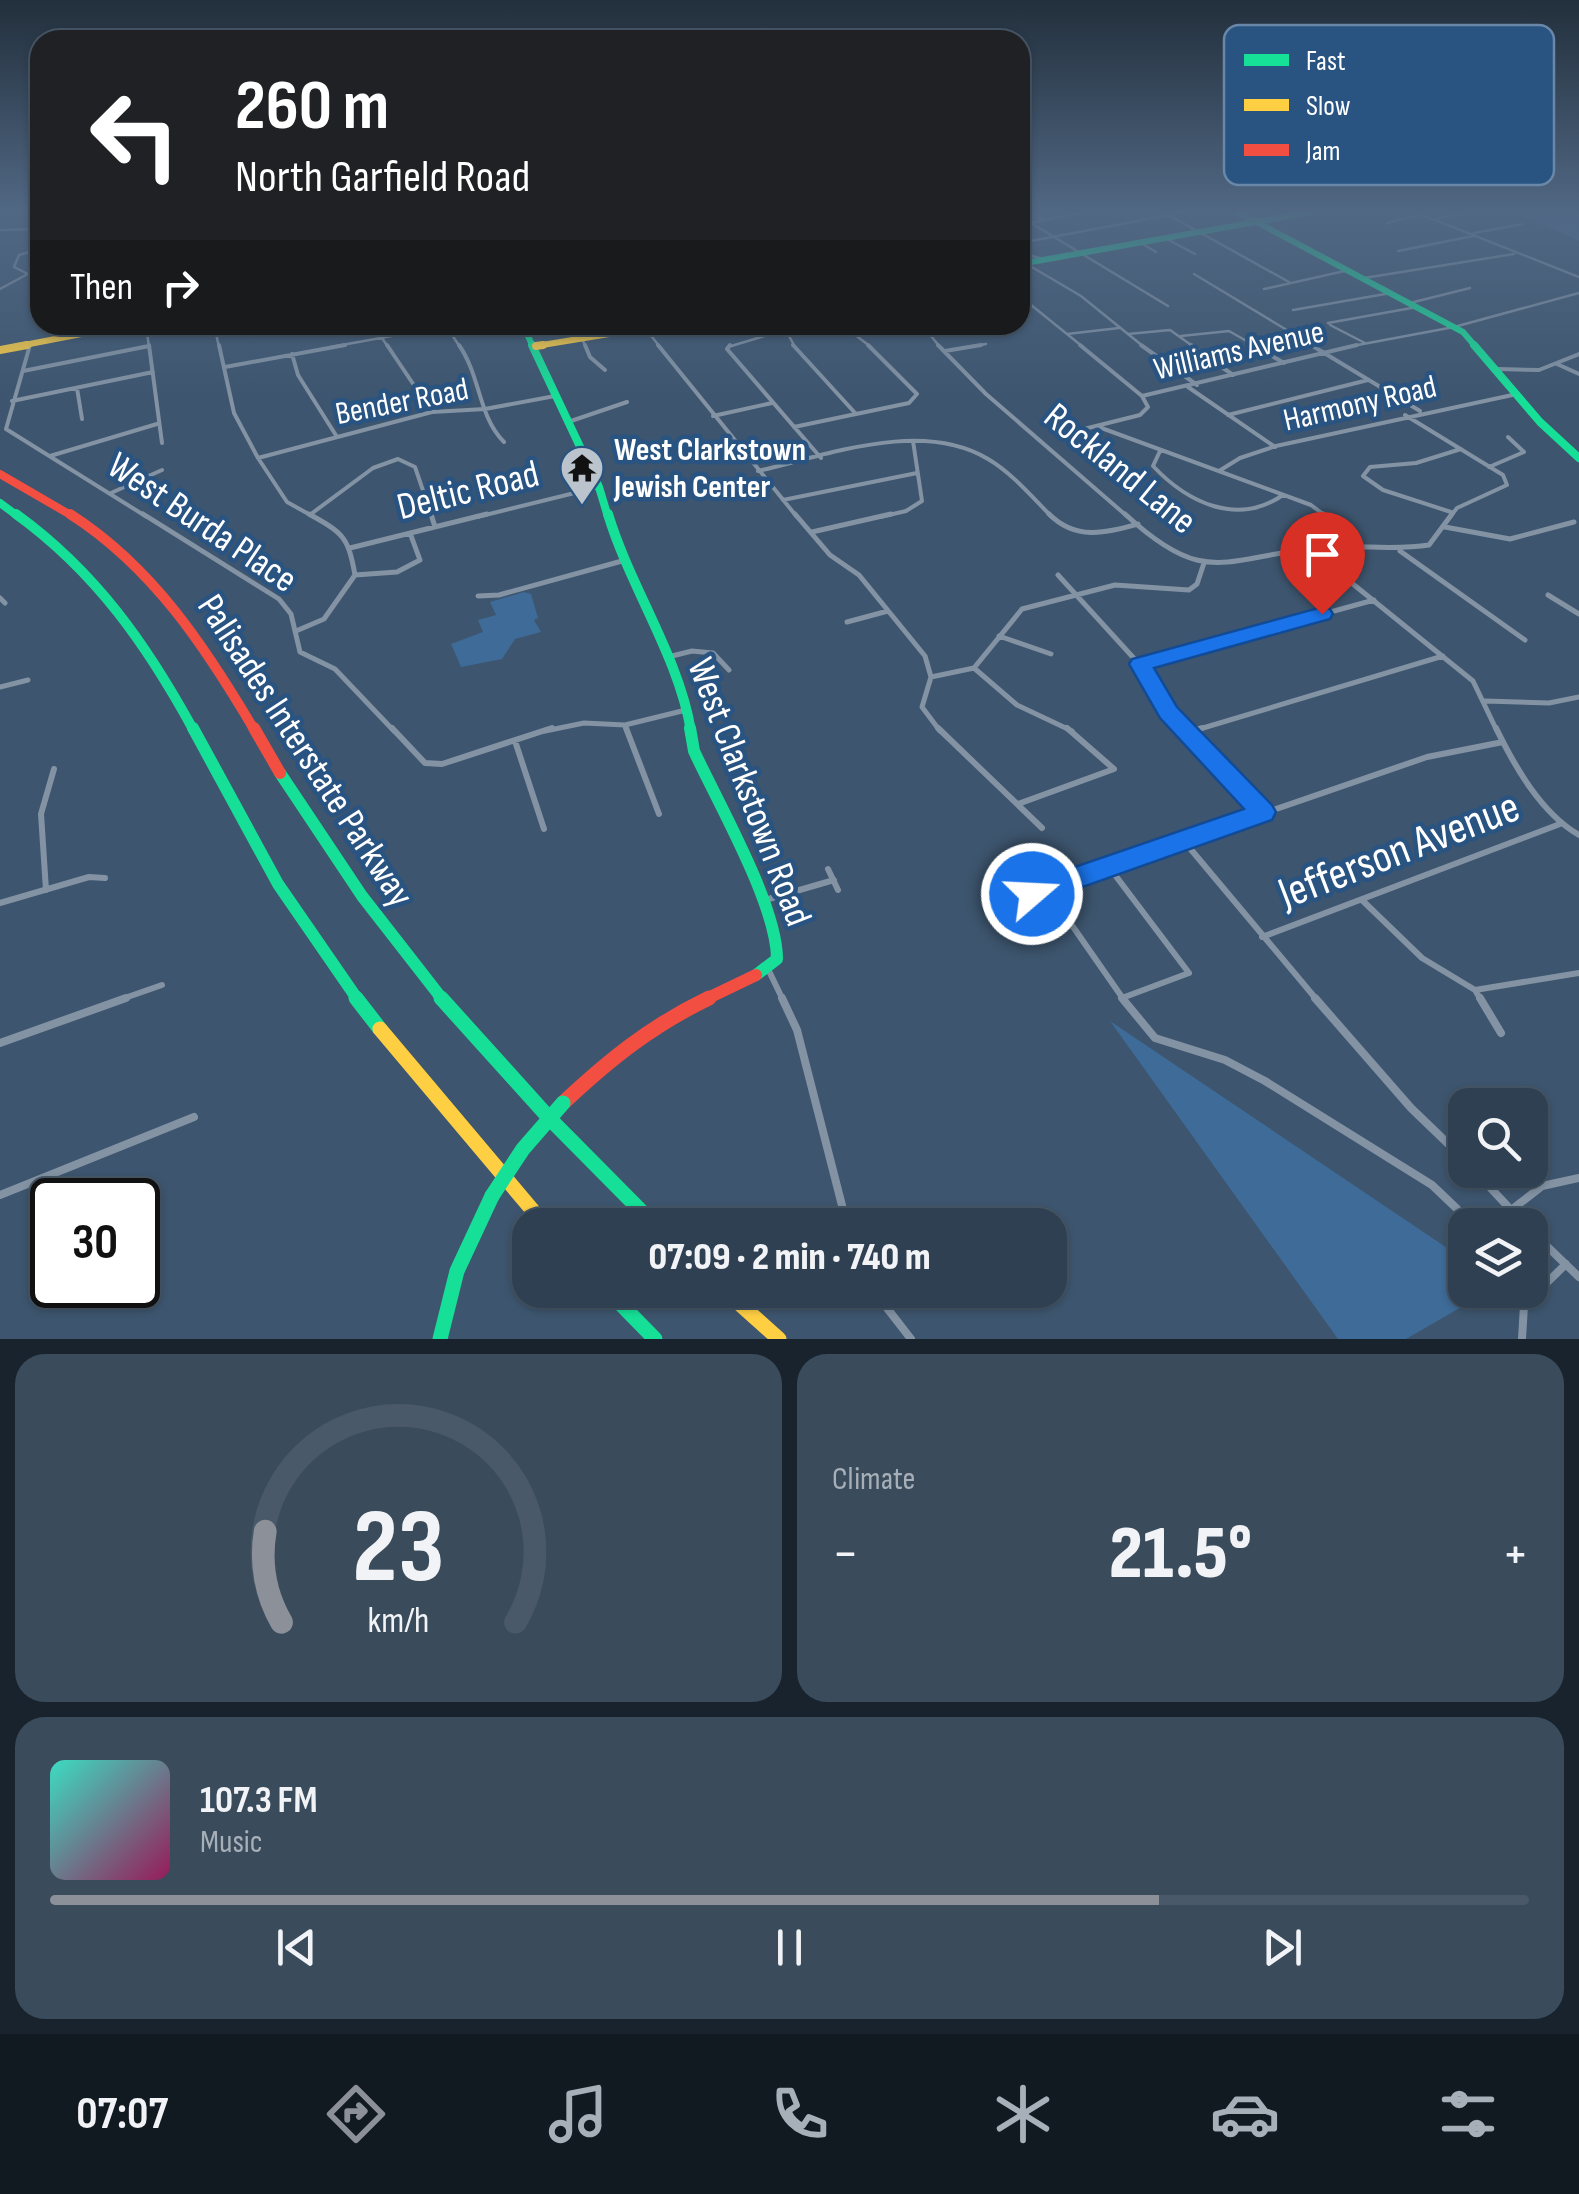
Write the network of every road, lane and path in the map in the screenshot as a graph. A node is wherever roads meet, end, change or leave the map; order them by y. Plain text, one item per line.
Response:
1 (1046, 274) edge
2 (1117, 274) edge
3 (1194, 274) dead end
4 (1276, 274) edge
5 (1327, 274) edge
6 (1357, 274) edge
7 (1386, 274) edge
8 (26, 275) joint
9 (30, 276) edge
10 (1364, 278) junction
11 (1289, 282) junction
12 (1470, 288) dead end
13 (0, 289) edge
14 (1264, 289) dead end
15 (1391, 293) junction
16 (1579, 293) edge
17 (1030, 304) edge
18 (1413, 305) junction
19 (1168, 306) dead end
20 (1293, 310) dead end
21 (1454, 327) junction
22 (1119, 328) junction
23 (1068, 334) junction
24 (1128, 334) junction
25 (60, 335) edge
26 (148, 335) edge
27 (217, 335) edge
28 (398, 335) edge
29 (454, 335) edge
30 (529, 335) edge
31 (601, 335) edge
32 (650, 335) edge
33 (762, 335) edge
34 (790, 335) edge
35 (855, 335) edge
36 (930, 335) edge
37 (1178, 336) junction
38 (382, 338) junction
39 (582, 338) junction
40 (1366, 343) junction
41 (30, 344) junction
42 (986, 344) dead end
43 (150, 346) junction
44 (536, 346) junction
45 (0, 350) edge
46 (944, 352) junction
47 (292, 354) junction
48 (1326, 354) junction
49 (1579, 354) edge
50 (1554, 363) junction
51 (1284, 364) junction
52 (225, 367) junction
53 (1498, 369) junction
54 (23, 370) junction
55 (605, 370) dead end
56 (153, 372) junction
57 (1579, 374) edge
58 (1233, 375) junction
59 (1368, 380) junction
60 (1196, 385) junction
61 (1188, 387) junction
62 (77, 388) junction
63 (1517, 394) junction
64 (555, 396) junction
65 (1142, 396) junction
66 (12, 401) junction
67 (627, 402) dead end
68 (772, 403) junction
69 (485, 409) junction
70 (1420, 411) junction
71 (432, 412) junction
72 (856, 414) junction
73 (1228, 415) junction
74 (1405, 415) junction
75 (712, 416) junction
76 (82, 419) dead end
77 (568, 422) junction
78 (158, 424) junction
79 (1096, 426) junction
80 (794, 427) junction
81 (1080, 430) dead end
82 (337, 436) junction
83 (1508, 436) dead end
84 (914, 441) junction
85 (504, 442) dead end
86 (162, 443) dead end
87 (1275, 447) junction
88 (1461, 449) junction
89 (1160, 451) junction
90 (50, 456) junction
91 (258, 458) junction
92 (821, 458) junction
93 (1579, 458) edge
94 (1489, 466) junction
95 (162, 470) dead end
96 (758, 471) junction
97 (1218, 471) junction
98 (918, 473) junction
99 (0, 474) edge
100 (598, 487) junction
101 (111, 493) junction
102 (1283, 495) junction
103 (783, 500) junction
104 (0, 503) edge
105 (1452, 512) junction
106 (311, 514) junction
107 (1574, 522) dead end
108 (1138, 524) junction
109 (1445, 526) junction
110 (435, 527) junction
111 (812, 532) junction
112 (410, 533) junction
113 (350, 548) junction
114 (1354, 548) junction
115 (1398, 550) junction
116 (622, 561) junction
117 (1204, 563) junction
118 (355, 575) junction
119 (1058, 575) dead end
120 (1343, 576) dead end
121 (1076, 594) junction
122 (1548, 595) dead end
123 (478, 596) dead end
124 (1374, 600) junction
125 (888, 611) junction
126 (1579, 614) edge
127 (847, 622) dead end
128 (296, 631) junction
129 (999, 636) junction
130 (1525, 640) dead end
131 (1050, 654) dead end
132 (1443, 656) junction
133 (665, 657) junction
134 (1140, 664) junction
135 (974, 668) junction
136 (729, 670) dead end
137 (931, 676) junction
138 (28, 680) dead end
139 (0, 687) edge
140 (1578, 698) edge
141 (1485, 701) junction
142 (688, 710) junction
143 (625, 725) junction
144 (1189, 732) junction
145 (515, 741) junction
146 (1503, 742) junction
147 (54, 769) dead end
148 (1018, 804) junction
149 (1263, 812) junction
150 (659, 814) dead end
151 (1560, 824) junction
152 (544, 828) dead end
153 (1042, 828) dead end
154 (1579, 835) edge
155 (1183, 840) junction
156 (1109, 866) junction
157 (828, 869) dead end
158 (104, 878) dead end
159 (834, 880) junction
160 (1046, 888) junction
161 (46, 890) junction
162 (838, 890) dead end
163 (1032, 894) dead end
164 (762, 901) junction
165 (1363, 901) junction
166 (0, 903) edge
167 (1262, 938) junction
168 (768, 969) junction
169 (1579, 973) edge
170 (162, 985) dead end
171 (1476, 990) junction
172 (1122, 998) junction
173 (1501, 1033) dead end
174 (0, 1042) edge
175 (194, 1117) dead end
176 (1448, 1143) edge
177 (1579, 1178) edge
178 (1490, 1188) edge
179 (0, 1195) edge
180 (530, 1208) edge
181 (638, 1208) edge
182 (843, 1208) edge
183 (1456, 1208) edge
184 (1507, 1208) edge
185 (1514, 1208) edge
186 (1548, 1247) edge
187 (1566, 1264) junction
188 (1579, 1277) edge
189 (624, 1308) edge
190 (744, 1308) edge
191 (887, 1308) edge
192 (440, 1339) edge
193 (655, 1339) edge
194 (778, 1339) edge
195 (911, 1339) edge
196 (1522, 1339) edge

1 - 22 street
2 - 19 street
3 - 48 street
4 - 11 street
5 - 11 street
6 - 10 main road
7 - 10 street
8 - 9 street
8 - 13 street
10 - 15 main road
11 - 14 street
12 - 18 street
15 - 18 main road
15 - 20 street
16 - 21 street, Williams Avenue
17 - 23 street
18 - 21 main road
18 - 40 street
21 - 40 street, Williams Avenue
21 - 53 main road
22 - 23 street
22 - 24 street
23 - 65 street
24 - 37 street
24 - 60 street
25 - 41 main road
26 - 43 street
27 - 52 street
28 - 38 street
29 - 69 street
30 - 44 main road, West Clarkstown Road
31 - 39 main road
32 - 75 street
33 - 68 street
34 - 72 street
35 - 72 street
36 - 46 street, Rockland Lane
37 - 51 street
37 - 58 street
38 - 47 street
38 - 71 street
39 - 44 main road
39 - 55 street
40 - 48 street, Williams Avenue
41 - 45 main road
41 - 54 street
42 - 46 street
43 - 54 street
43 - 56 street
44 - 64 main road, West Clarkstown Road
46 - 108 street, Rockland Lane
47 - 52 street
47 - 82 street
48 - 51 street, Williams Avenue
48 - 59 street
49 - 50 street
50 - 53 street
50 - 57 street
51 - 58 street, Williams Avenue
52 - 91 street
53 - 63 main road
54 - 66 street
56 - 62 street
56 - 78 street
58 - 60 street, Williams Avenue
59 - 70 street
59 - 73 street
60 - 61 street, Williams Avenue
61 - 65 street, Williams Avenue
61 - 73 street
62 - 66 street
62 - 76 street
63 - 70 street, Harmony Road
63 - 93 main road
64 - 69 street, Bender Road
64 - 77 main road, West Clarkstown Road
65 - 79 street
66 - 90 street, West Burda Place
67 - 77 street
68 - 75 street
68 - 80 street
69 - 71 street, Bender Road
69 - 85 street
70 - 74 street, Harmony Road
71 - 82 street, Bender Road
72 - 80 street
73 - 87 street
74 - 87 street, Harmony Road
74 - 88 street
75 - 96 street
77 - 100 main road, West Clarkstown Road
78 - 86 street
78 - 90 street
79 - 81 street
79 - 89 street
80 - 92 street
82 - 91 street, Bender Road
83 - 94 street
84 - 92 street
84 - 98 street
84 - 108 street
87 - 97 street, Harmony Road
88 - 94 street
88 - 105 street
89 - 97 street
89 - 102 street
90 - 101 street, West Burda Place
91 - 106 street
92 - 96 street
94 - 105 street
95 - 101 street
96 - 103 street
97 - 102 street
98 - 103 street
98 - 111 street
99 - 181 main road, Palisades Interstate Parkway
100 - 110 street, Deltic Road
100 - 116 main road, West Clarkstown Road
101 - 128 street, West Burda Place
102 - 114 street
103 - 111 street
104 - 180 main road, Palisades Interstate Parkway
105 - 109 street
106 - 110 street
106 - 113 street
107 - 109 street
108 - 117 street, Rockland Lane
109 - 115 street, Rockland Lane
110 - 112 street, Deltic Road
111 - 125 street
112 - 113 street, Deltic Road
112 - 118 street
113 - 118 street
114 - 115 street, Rockland Lane
114 - 117 street, Rockland Lane
115 - 130 street
116 - 123 street
116 - 133 main road, West Clarkstown Road
117 - 121 street
118 - 128 street
119 - 121 street
120 - 124 street
121 - 129 street
121 - 134 street
122 - 126 street
124 - 132 street
124 - 134 street
125 - 127 street
125 - 137 street
128 - 145 street, West Burda Place
129 - 131 street
129 - 135 street
132 - 141 street
132 - 144 street
133 - 136 street
133 - 142 main road, West Clarkstown Road
134 - 144 street
135 - 137 street
135 - 148 street
137 - 148 street
138 - 139 street
140 - 141 street
141 - 146 street
142 - 143 street, West Burda Place
142 - 164 main road, West Clarkstown Road
143 - 145 street, West Burda Place
143 - 150 street
144 - 149 street
145 - 152 street
146 - 149 street
146 - 151 street
147 - 161 street
148 - 153 street
149 - 155 street
151 - 154 street
151 - 165 street, Jefferson Avenue
155 - 156 street
155 - 167 street
156 - 160 street
156 - 172 street
157 - 159 street
158 - 161 street
159 - 162 street
159 - 164 street
160 - 163 street
160 - 172 street
161 - 166 street
164 - 168 main road, West Clarkstown Road
165 - 167 street, Jefferson Avenue
165 - 171 street
167 - 176 street
168 - 182 street
168 - 192 main road, West Clarkstown Road, bridge
169 - 171 street
170 - 174 street
171 - 173 street
172 - 183 street
175 - 179 street
177 - 185 street
178 - 184 street
186 - 187 street
187 - 188 street
187 - 196 street
189 - 193 main road
190 - 194 main road
191 - 195 street

